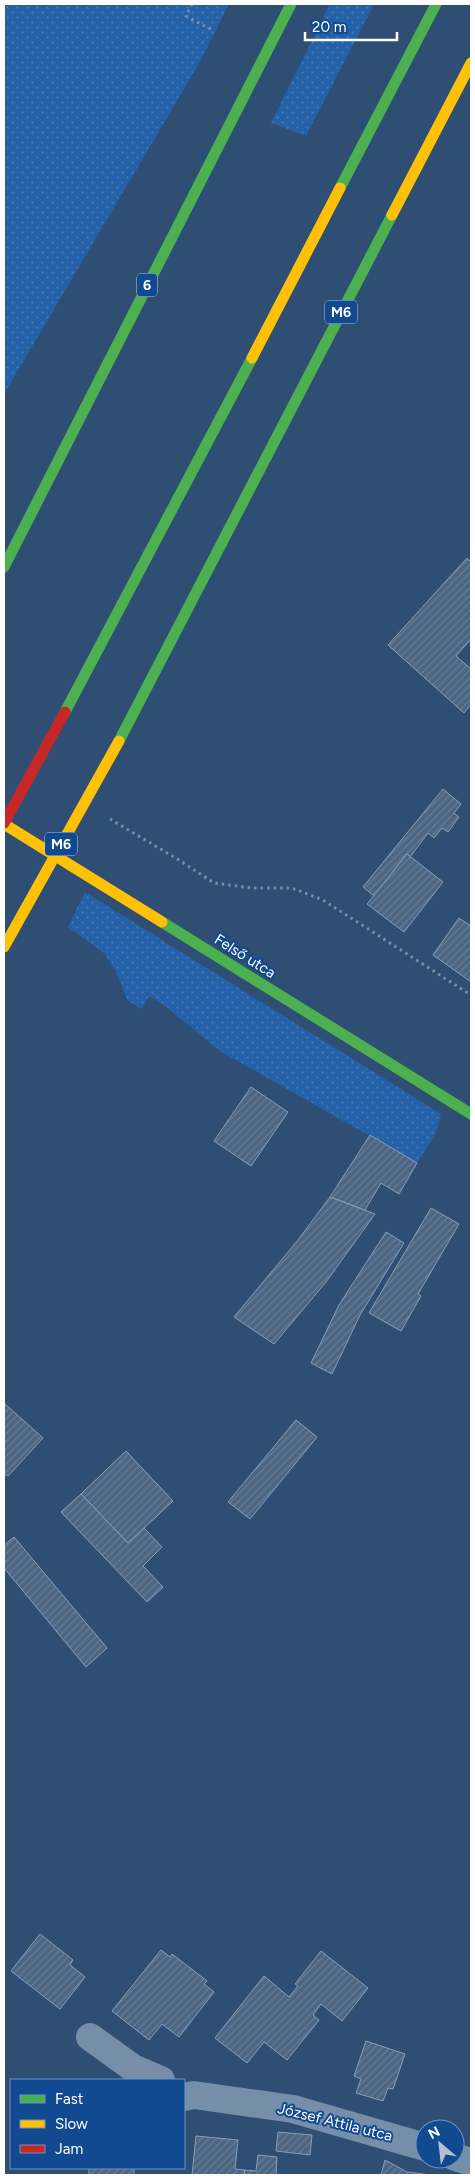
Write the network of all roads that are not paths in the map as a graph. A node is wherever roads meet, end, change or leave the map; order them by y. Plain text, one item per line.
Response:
1 (290, 4) edge
2 (436, 4) edge
3 (471, 63) edge
4 (4, 567) edge
5 (4, 823) edge
6 (4, 946) edge
7 (471, 1114) edge
8 (90, 2037) dead end
9 (159, 2079) edge
10 (187, 2094) edge
11 (415, 2144) edge

1 - 4 main road, 6
2 - 5 main road, bridge
3 - 6 main road, M6, bridge
5 - 7 main road, Felső utca
8 - 9 street
10 - 11 street, József Attila utca

